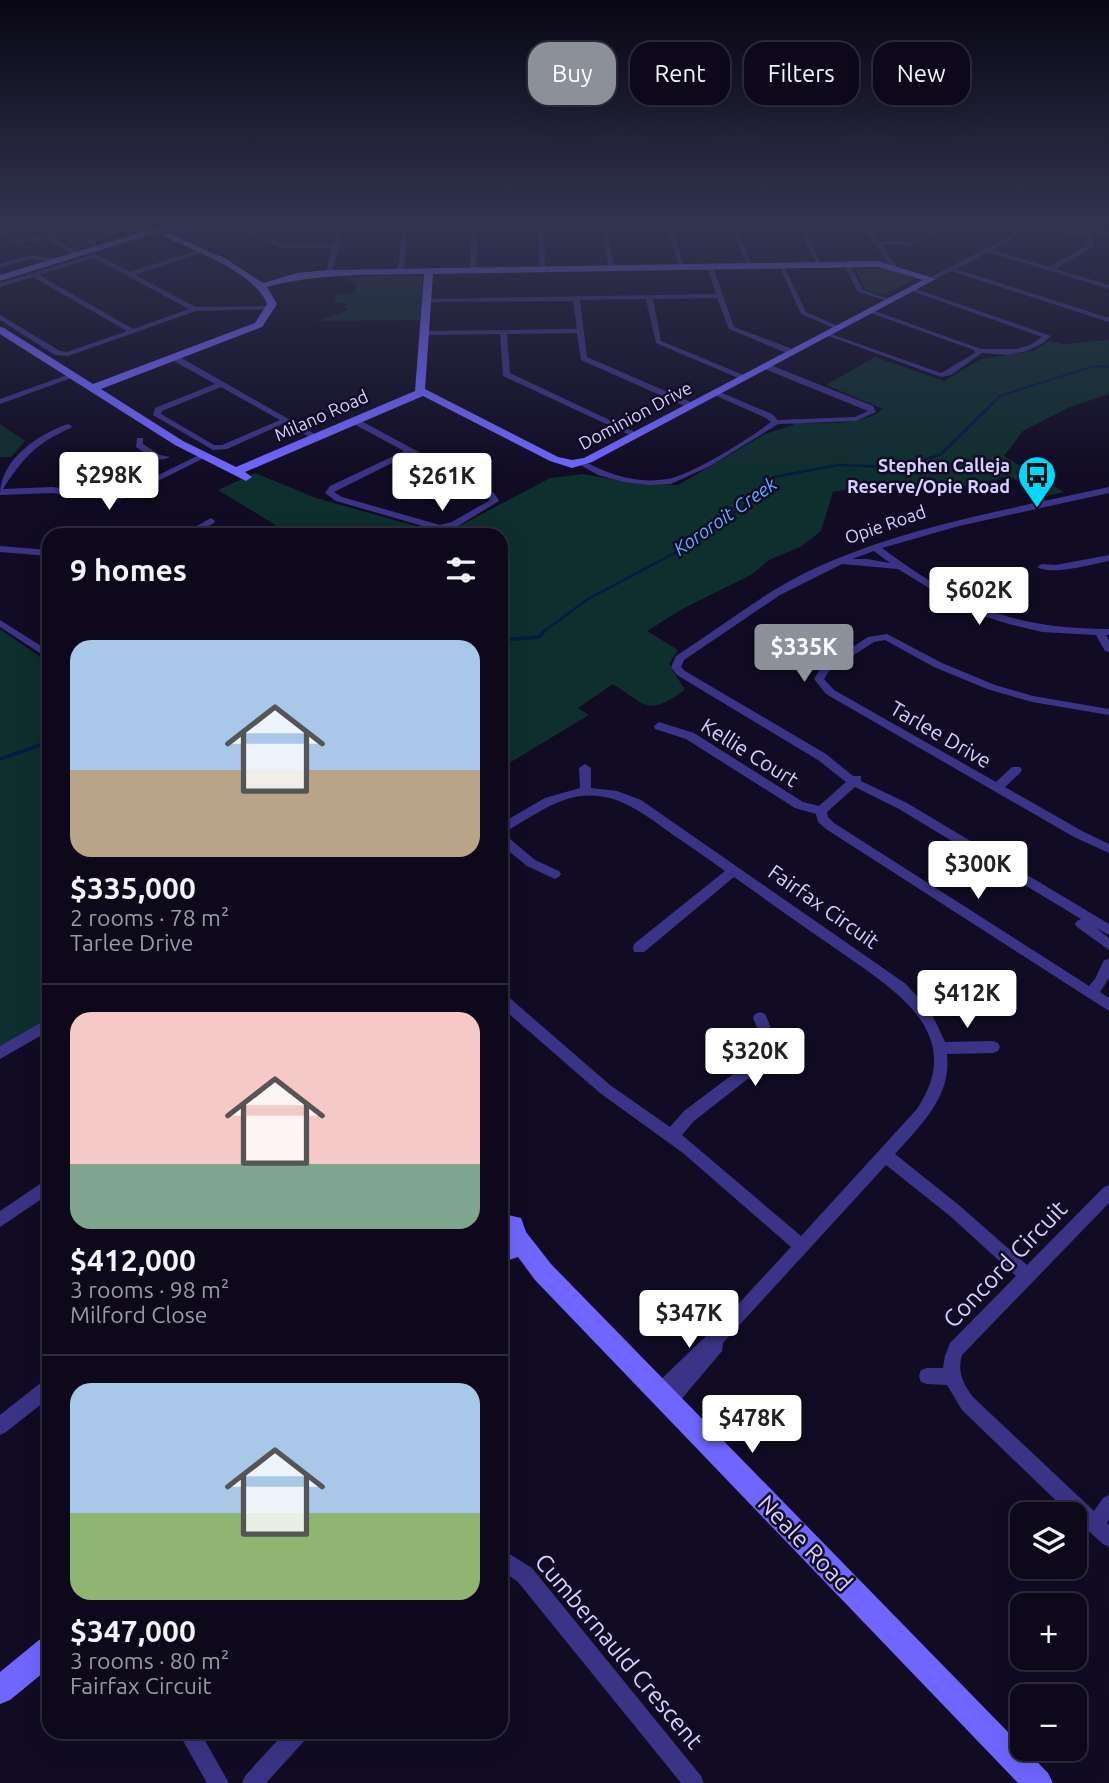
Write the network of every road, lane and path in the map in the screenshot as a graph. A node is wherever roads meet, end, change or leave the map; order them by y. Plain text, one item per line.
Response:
1 (92, 308) edge
2 (254, 308) edge
3 (269, 308) edge
4 (426, 308) edge
5 (577, 308) edge
6 (651, 308) edge
7 (725, 308) edge
8 (801, 308) edge
9 (875, 308) edge
10 (967, 308) edge
11 (1072, 308) edge
12 (195, 309) joint
13 (870, 311) junction
14 (0, 317) edge
15 (1109, 320) edge
16 (838, 328) junction
17 (0, 330) edge
18 (580, 331) junction
19 (134, 332) junction
20 (503, 332) junction
21 (424, 333) junction
22 (826, 334) junction
23 (980, 351) junction
24 (792, 352) junction
25 (175, 358) junction
26 (765, 366) junction
27 (73, 376) junction
28 (743, 378) junction
29 (221, 384) junction
30 (93, 388) junction
31 (422, 392) junction
32 (715, 392) junction
33 (0, 402) edge
34 (690, 405) junction
35 (286, 420) junction
36 (353, 420) junction
37 (776, 422) junction
38 (68, 426) dead end
39 (635, 435) junction
40 (316, 437) junction
41 (140, 440) dead end
42 (410, 451) junction
43 (166, 457) dead end
44 (202, 457) junction
45 (581, 463) junction
46 (234, 472) junction
47 (246, 477) dead end
48 (0, 490) edge
49 (1109, 490) edge
50 (211, 522) dead end
51 (199, 528) edge
52 (904, 536) junction
53 (874, 547) junction
54 (0, 549) edge
55 (42, 552) edge
56 (1109, 558) edge
57 (833, 564) junction
58 (1042, 567) dead end
59 (903, 569) junction
60 (0, 623) edge
61 (1105, 632) edge
62 (1109, 649) edge
63 (42, 651) edge
64 (704, 685) joint
65 (1109, 711) edge
66 (659, 726) dead end
67 (822, 757) joint
68 (585, 768) dead end
69 (1016, 770) dead end
70 (856, 780) junction
71 (997, 788) junction
72 (586, 791) junction
73 (821, 811) junction
74 (508, 825) edge
75 (508, 844) edge
76 (1109, 849) edge
77 (734, 871) junction
78 (555, 874) dead end
79 (1041, 890) junction
80 (1109, 930) edge
81 (1109, 945) edge
82 (639, 948) dead end
83 (1109, 964) edge
84 (1105, 980) edge
85 (1091, 993) junction
86 (508, 1005) edge
87 (1109, 1005) edge
88 (760, 1018) dead end
89 (42, 1028) edge
90 (940, 1048) junction
91 (993, 1048) dead end
92 (0, 1054) edge
93 (672, 1136) junction
94 (885, 1155) junction
95 (42, 1190) edge
96 (1109, 1192) edge
97 (0, 1220) edge
98 (508, 1225) edge
99 (509, 1247) edge
100 (802, 1247) junction
101 (1027, 1276) junction
102 (927, 1376) dead end
103 (952, 1377) junction
104 (42, 1393) edge
105 (664, 1397) junction
106 (0, 1426) edge
107 (1109, 1504) edge
108 (1102, 1532) edge
109 (508, 1563) edge
110 (42, 1656) edge
111 (0, 1690) edge
112 (192, 1739) edge
113 (293, 1739) edge
114 (219, 1783) edge
115 (252, 1783) edge
116 (694, 1783) edge
117 (1038, 1783) edge

1 - 19 street
2 - 12 street
3 - 25 street
4 - 21 street
5 - 18 street
6 - 28 street
7 - 24 street
8 - 16 street
9 - 13 street, Dominion Drive
10 - 23 street
11 - 15 street
12 - 19 street
13 - 16 street, Dominion Drive
13 - 23 street
14 - 19 street
16 - 22 street, Dominion Drive
17 - 27 street
18 - 20 street
18 - 34 street
20 - 21 street
20 - 39 street
21 - 31 street
22 - 23 street
22 - 24 street, Dominion Drive
24 - 26 street, Dominion Drive
25 - 29 street
25 - 30 street
26 - 28 street, Dominion Drive
26 - 37 street
27 - 30 street
27 - 33 street
28 - 32 street, Dominion Drive
29 - 35 street
29 - 35 street
30 - 44 street
31 - 36 street, Milano Road
31 - 45 street, Dominion Drive
32 - 34 street, Dominion Drive
32 - 37 street
34 - 39 street, Dominion Drive
35 - 40 street
36 - 40 street, Milano Road
36 - 42 street
37 - 45 street
38 - 48 street
39 - 45 street, Dominion Drive
40 - 46 street, Milano Road
41 - 43 street
42 - 42 street
44 - 46 street
44 - 48 street
46 - 47 street
49 - 52 street, Opie Road
50 - 51 street
52 - 53 street, Opie Road
52 - 59 street
53 - 57 street, Opie Road
53 - 59 street
54 - 55 street
56 - 58 street
57 - 59 street
57 - 64 street, Opie Road
59 - 61 street
60 - 63 street
61 - 62 street
64 - 67 street
65 - 71 street, Tarlee Drive
66 - 73 street, Kellie Court
67 - 70 street
68 - 72 street
69 - 71 street
70 - 73 street
70 - 79 street
71 - 76 street, Tarlee Drive
72 - 74 street, Fairfax Circuit
72 - 77 street, Fairfax Circuit
73 - 85 street
75 - 78 street
77 - 82 street
77 - 90 street, Fairfax Circuit
79 - 80 street
79 - 81 street
83 - 84 street
84 - 85 street
85 - 87 street
86 - 93 street
88 - 93 street
89 - 92 street
90 - 91 street
90 - 94 street, Fairfax Circuit
93 - 100 street
94 - 100 street, Fairfax Circuit
94 - 101 street
95 - 97 street
96 - 101 street, Concord Circuit
98 - 99 street, Neale Road
99 - 105 street, Neale Road
100 - 105 street, Fairfax Circuit
101 - 103 street, Concord Circuit
102 - 103 street
103 - 108 street
104 - 106 street
105 - 117 street, Neale Road
107 - 108 street
109 - 116 street, Cumbernauld Crescent
110 - 111 street
112 - 114 street
113 - 115 street

